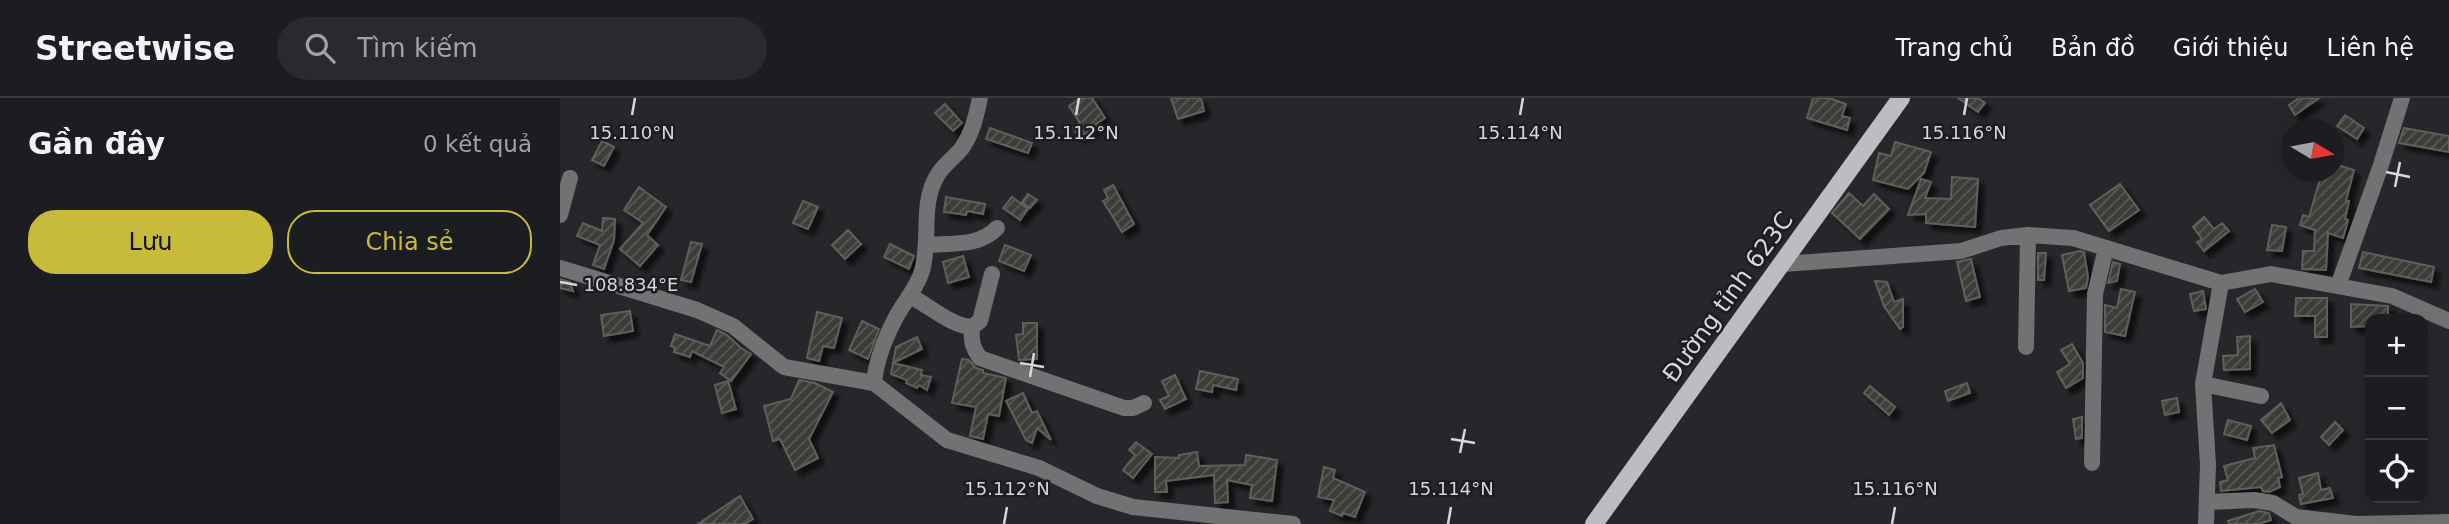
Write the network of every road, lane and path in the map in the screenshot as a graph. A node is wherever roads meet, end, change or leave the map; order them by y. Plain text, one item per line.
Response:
1 (980, 98) edge
2 (1901, 98) edge
3 (2402, 98) edge
4 (570, 178) dead end
5 (560, 215) edge
6 (997, 228) dead end
7 (2028, 235) junction
8 (926, 245) junction
9 (2106, 248) junction
10 (1783, 264) junction
11 (560, 268) edge
12 (992, 275) dead end
13 (2221, 284) junction
14 (2338, 286) junction
15 (910, 296) junction
16 (2449, 321) edge
17 (972, 327) junction
18 (2026, 346) dead end
19 (874, 383) junction
20 (2203, 384) junction
21 (2261, 396) dead end
22 (1144, 403) dead end
23 (2092, 463) dead end
24 (2207, 502) junction
25 (2449, 522) edge
26 (2416, 523) edge
27 (1293, 524) edge
28 (1594, 524) edge
29 (2206, 524) edge
30 (2356, 524) edge

1 - 8 street
2 - 10 main road, Đường tỉnh 623C
3 - 14 street
4 - 5 street
6 - 8 street
7 - 9 street
7 - 10 street
7 - 18 street
8 - 15 street
9 - 13 street
9 - 23 street
10 - 28 main road, Đường tỉnh 623C
11 - 19 street
12 - 17 street
13 - 14 street
13 - 20 street
14 - 16 street
15 - 17 street
15 - 19 street
17 - 22 street
19 - 27 street
20 - 21 street
20 - 24 street
24 - 29 street
24 - 30 street
25 - 26 street
26 - 30 street

